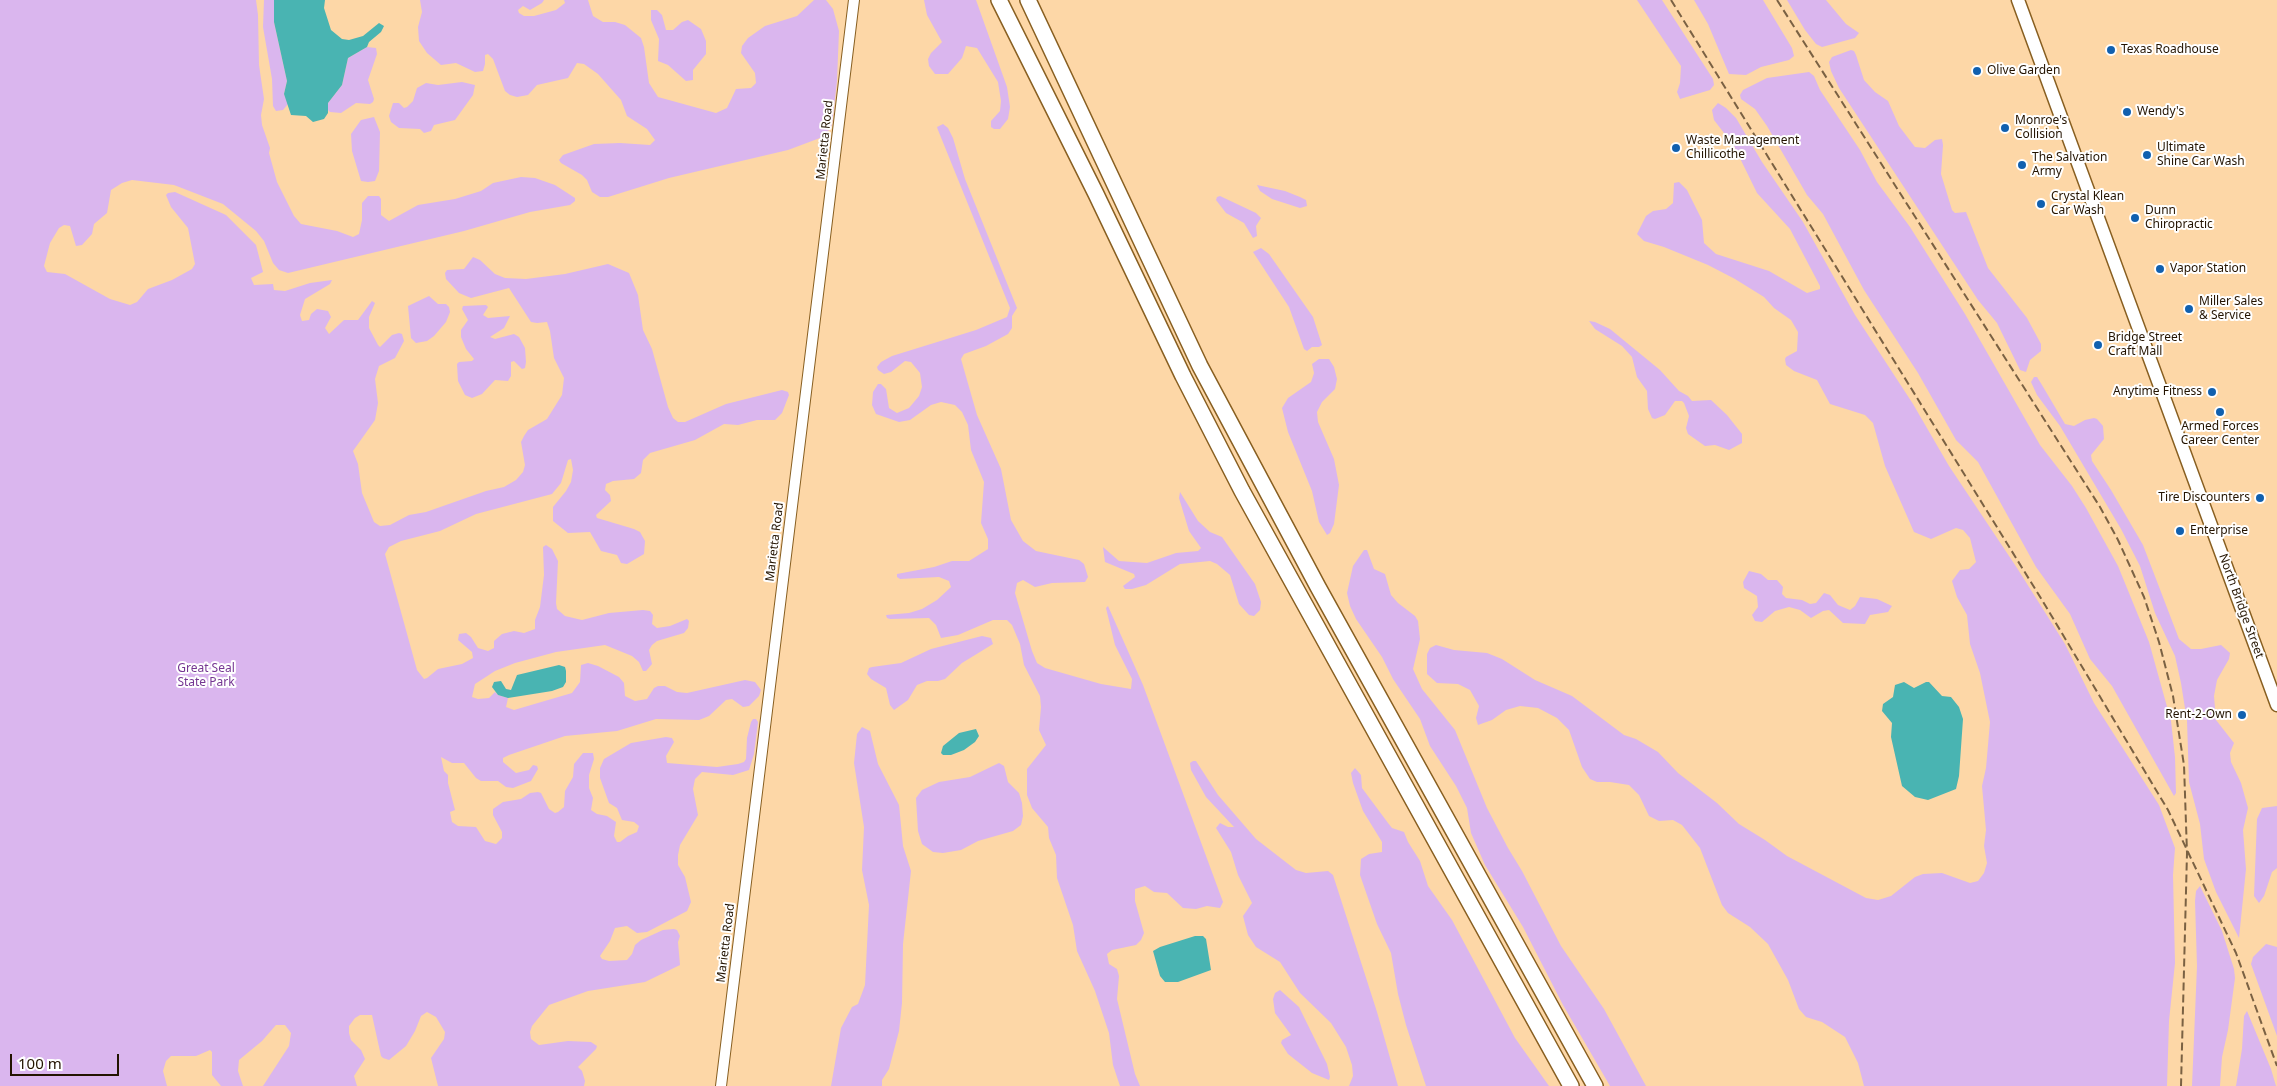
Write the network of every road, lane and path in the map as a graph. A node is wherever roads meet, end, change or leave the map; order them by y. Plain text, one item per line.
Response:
1 (854, 0) edge
2 (999, 0) edge
3 (1028, 0) edge
4 (2018, 0) edge
5 (2277, 705) edge
6 (721, 1086) edge
7 (1571, 1086) edge
8 (1595, 1086) edge

1 - 6 street, Marietta Road
2 - 7 highway
3 - 8 highway
4 - 5 main road, North Bridge Street

